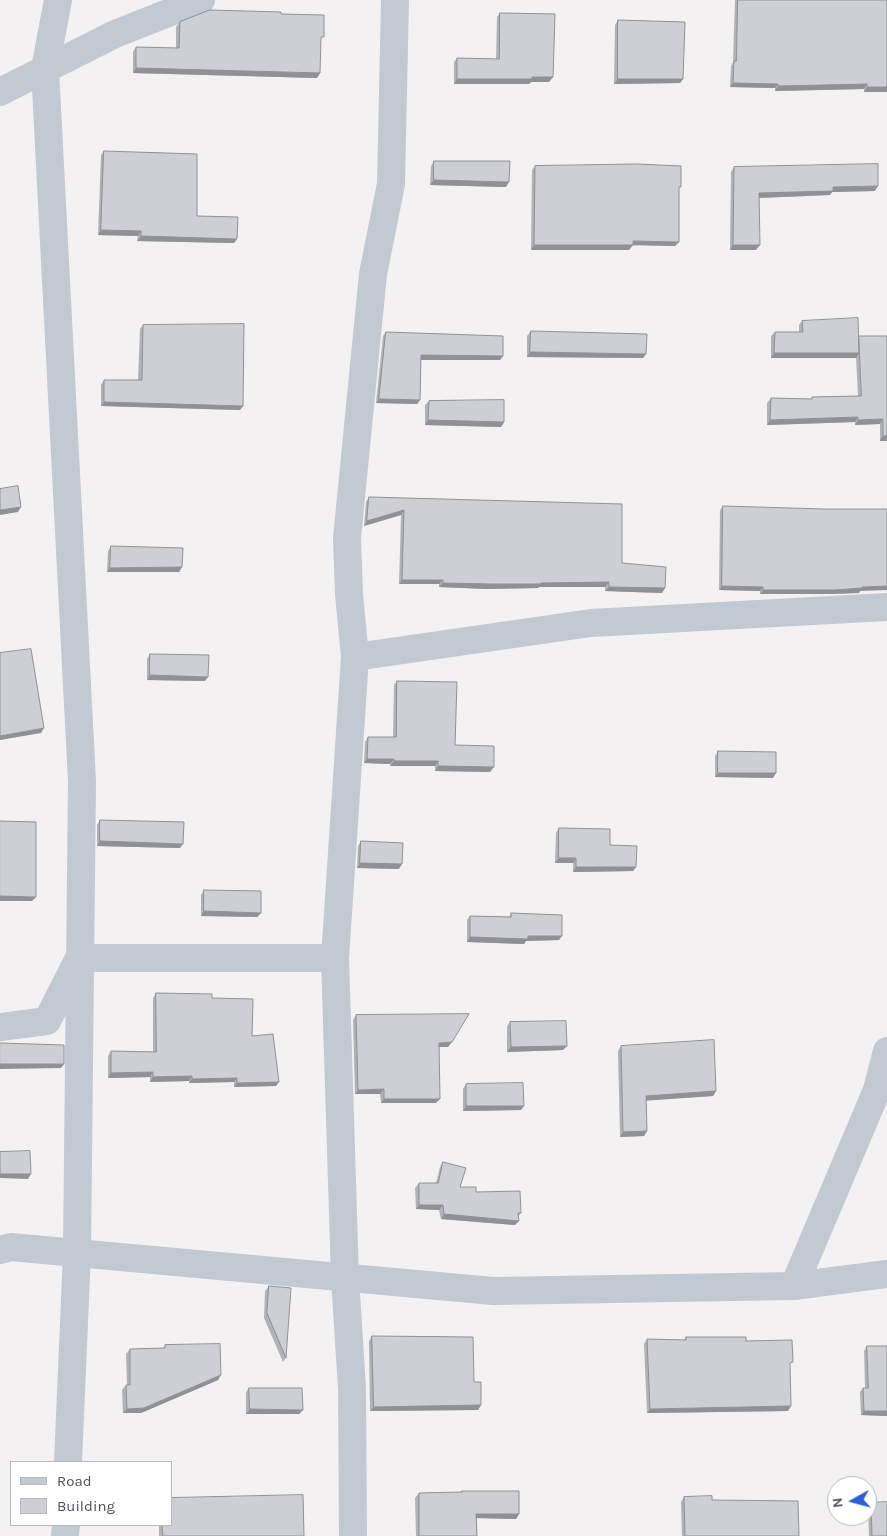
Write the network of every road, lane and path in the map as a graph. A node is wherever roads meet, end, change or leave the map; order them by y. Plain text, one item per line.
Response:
1 (58, 0) edge
2 (201, 0) edge
3 (395, 0) edge
4 (45, 69) junction
5 (0, 92) edge
6 (887, 607) edge
7 (355, 657) junction
8 (79, 958) junction
9 (335, 958) junction
10 (0, 1027) edge
11 (887, 1051) edge
12 (4, 1246) edge
13 (76, 1253) junction
14 (887, 1274) edge
15 (345, 1278) junction
16 (794, 1286) junction
17 (68, 1461) edge
18 (353, 1536) edge

1 - 4 street
2 - 4 street
3 - 7 street
4 - 5 street
4 - 8 street
6 - 7 street
7 - 9 street
8 - 9 street
8 - 10 street
8 - 13 street
9 - 15 street
11 - 16 street
12 - 13 street
13 - 15 street
13 - 17 street
14 - 16 street
15 - 16 street
15 - 18 street

